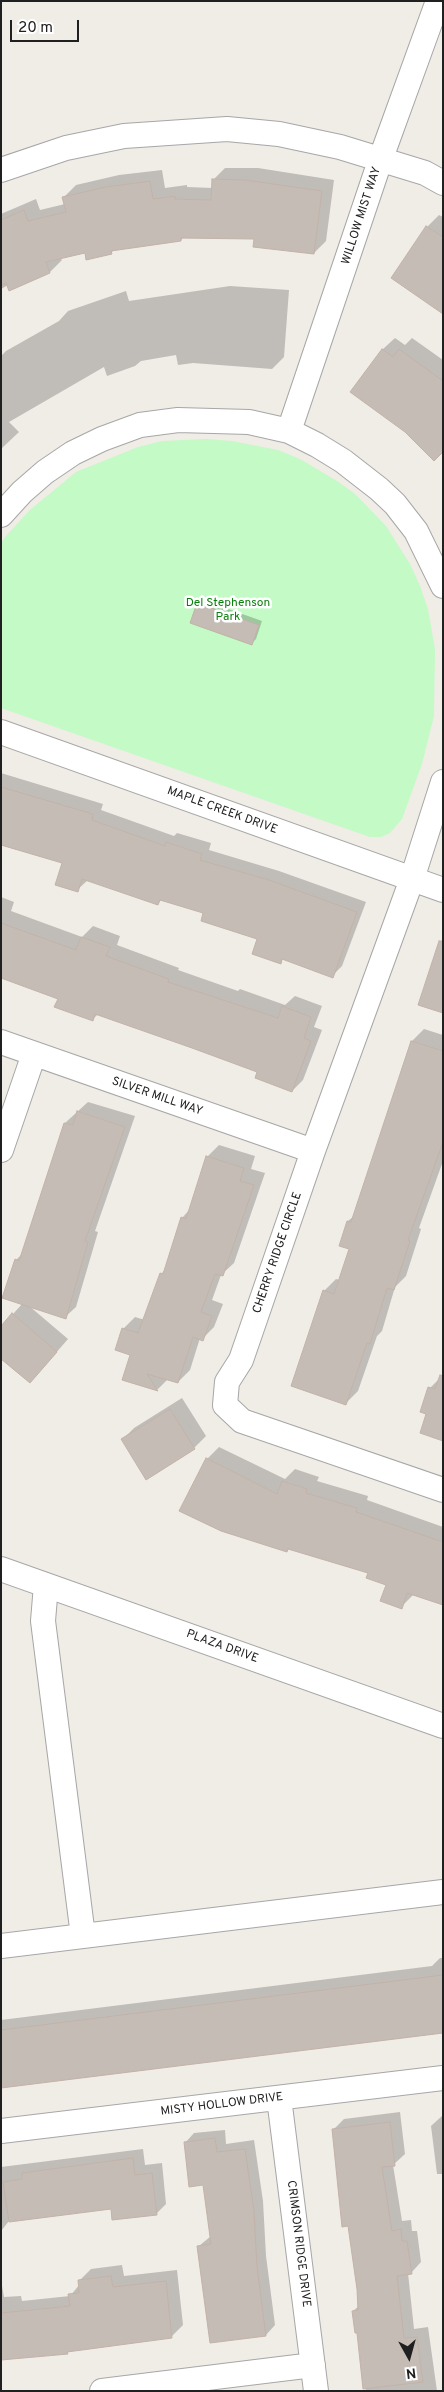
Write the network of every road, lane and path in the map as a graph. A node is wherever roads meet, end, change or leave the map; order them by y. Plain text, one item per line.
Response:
1 (438, 1) edge
2 (381, 158) junction
3 (1, 170) edge
4 (443, 183) edge
5 (289, 431) junction
6 (1, 515) edge
7 (443, 586) edge
8 (1, 732) edge
9 (443, 782) edge
10 (412, 878) junction
11 (443, 890) edge
12 (1, 1042) edge
13 (34, 1054) junction
14 (1, 1150) edge
15 (313, 1151) junction
16 (443, 1490) edge
17 (1, 1569) edge
18 (46, 1585) junction
19 (443, 1726) edge
20 (443, 1892) edge
21 (83, 1936) junction
22 (1, 1946) edge
23 (443, 2078) edge
24 (279, 2098) junction
25 (1, 2131) edge
26 (313, 2365) junction
27 (102, 2391) edge
28 (316, 2391) edge

1 - 2 street, WILLOW MIST WAY
2 - 3 street
2 - 4 street
2 - 5 street, WILLOW MIST WAY
5 - 6 street
5 - 7 street
8 - 10 street, MAPLE CREEK DRIVE
9 - 10 street, CHERRY RIDGE CIRCLE
10 - 11 street, MAPLE CREEK DRIVE
10 - 15 street, CHERRY RIDGE CIRCLE
12 - 13 street, SILVER MILL WAY
13 - 14 street
13 - 15 street, SILVER MILL WAY
15 - 16 street, CHERRY RIDGE CIRCLE
17 - 18 street, PLAZA DRIVE
18 - 19 street, PLAZA DRIVE
18 - 21 street
20 - 21 street
21 - 22 street
23 - 24 street, MISTY HOLLOW DRIVE
24 - 25 street, MISTY HOLLOW DRIVE
24 - 26 street, CRIMSON RIDGE DRIVE
26 - 27 street
26 - 28 street, CRIMSON RIDGE DRIVE

